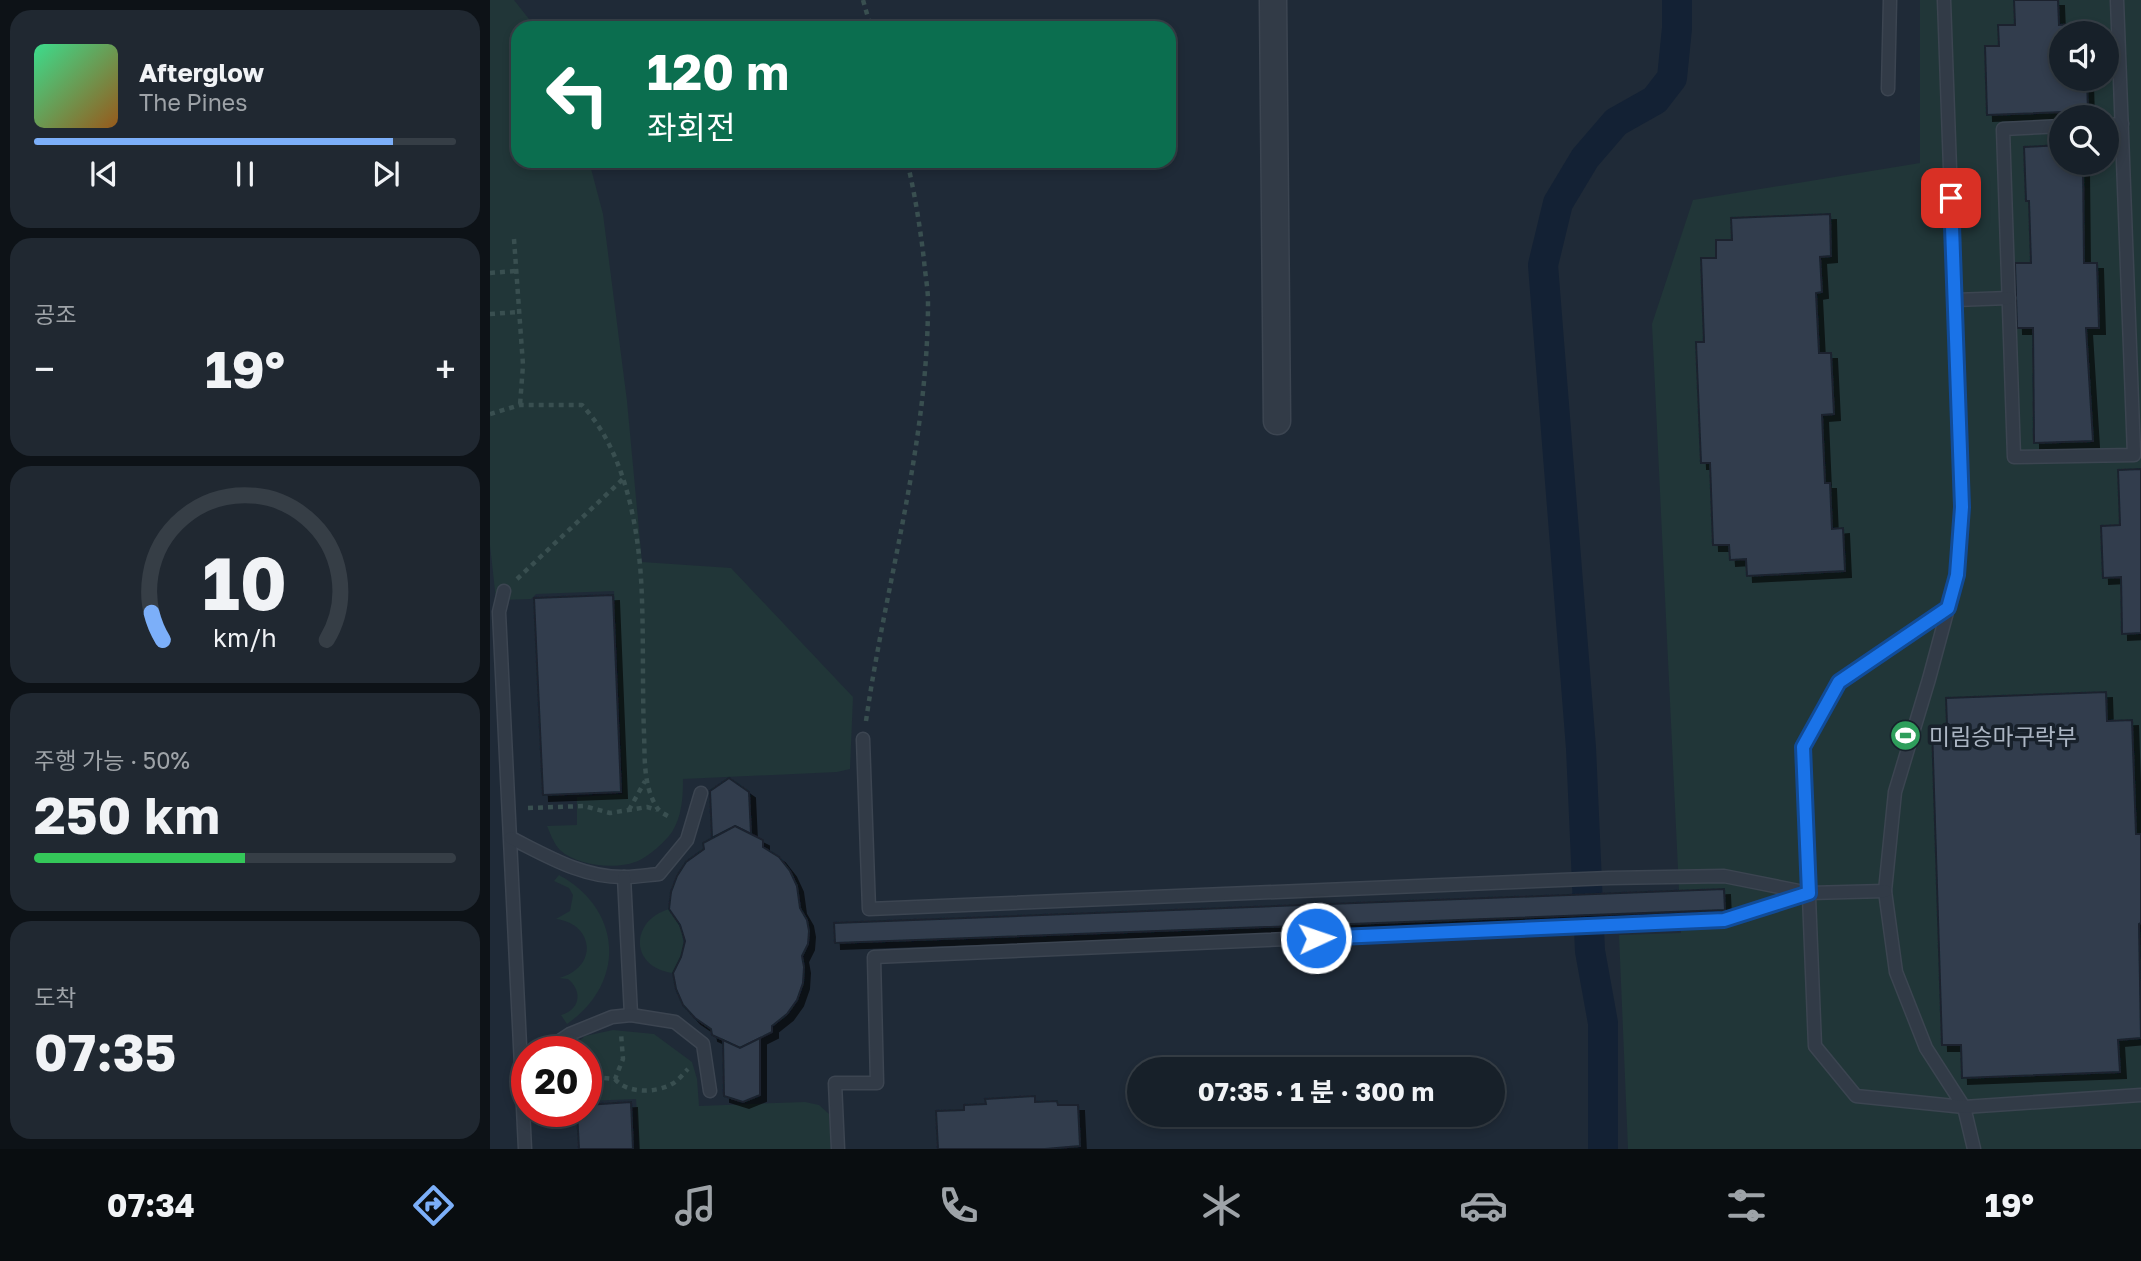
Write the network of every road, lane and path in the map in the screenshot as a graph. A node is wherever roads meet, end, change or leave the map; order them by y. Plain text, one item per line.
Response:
1 (863, 0) edge
2 (1273, 0) edge
3 (1890, 0) edge
4 (1944, 0) edge
5 (2117, 0) edge
6 (869, 21) edge
7 (1888, 89) dead end
8 (2122, 124) joint
9 (2049, 127) edge
10 (909, 168) edge
11 (514, 239) dead end
12 (516, 271) junction
13 (490, 274) edge
14 (2009, 298) junction
15 (1955, 300) junction
16 (519, 312) junction
17 (490, 314) edge
18 (520, 405) junction
19 (490, 414) edge
20 (1277, 421) dead end
21 (624, 478) junction
22 (504, 591) joint
23 (1948, 608) junction
24 (863, 739) joint
25 (646, 780) junction
26 (701, 793) dead end
27 (509, 808) junction
28 (657, 810) junction
29 (629, 811) junction
30 (690, 828) junction
31 (511, 838) junction
32 (624, 877) junction
33 (1885, 891) junction
34 (1809, 893) junction
35 (631, 1015) junction
36 (612, 1017) junction
37 (522, 1036) edge
38 (567, 1036) edge
39 (703, 1044) junction
40 (602, 1077) edge
41 (615, 1079) junction
42 (710, 1091) dead end
43 (2141, 1095) edge
44 (1964, 1107) junction
45 (525, 1127) edge
46 (525, 1149) edge
47 (838, 1149) edge
48 (1974, 1149) edge

1 - 6 path
2 - 20 street
3 - 7 lane
4 - 15 lane
5 - 8 lane
8 - 14 lane
9 - 14 lane
10 - 24 path
11 - 12 path
12 - 13 path
12 - 16 path
14 - 15 lane
15 - 23 lane
16 - 17 path
16 - 18 path
18 - 19 path
18 - 21 path
21 - 22 path
21 - 25 path
22 - 27 lane
23 - 33 lane
23 - 34 lane
24 - 34 lane
25 - 28 path
25 - 29 path
26 - 30 lane
27 - 29 path
27 - 31 lane
28 - 29 path
28 - 30 path
30 - 32 lane
31 - 32 lane
31 - 37 lane
32 - 35 lane
33 - 34 lane
33 - 44 lane
34 - 44 lane
34 - 47 lane
35 - 36 lane
35 - 39 lane
36 - 38 lane
36 - 41 path
39 - 41 path
39 - 42 lane
40 - 41 path
43 - 44 lane
44 - 48 lane
45 - 46 lane

